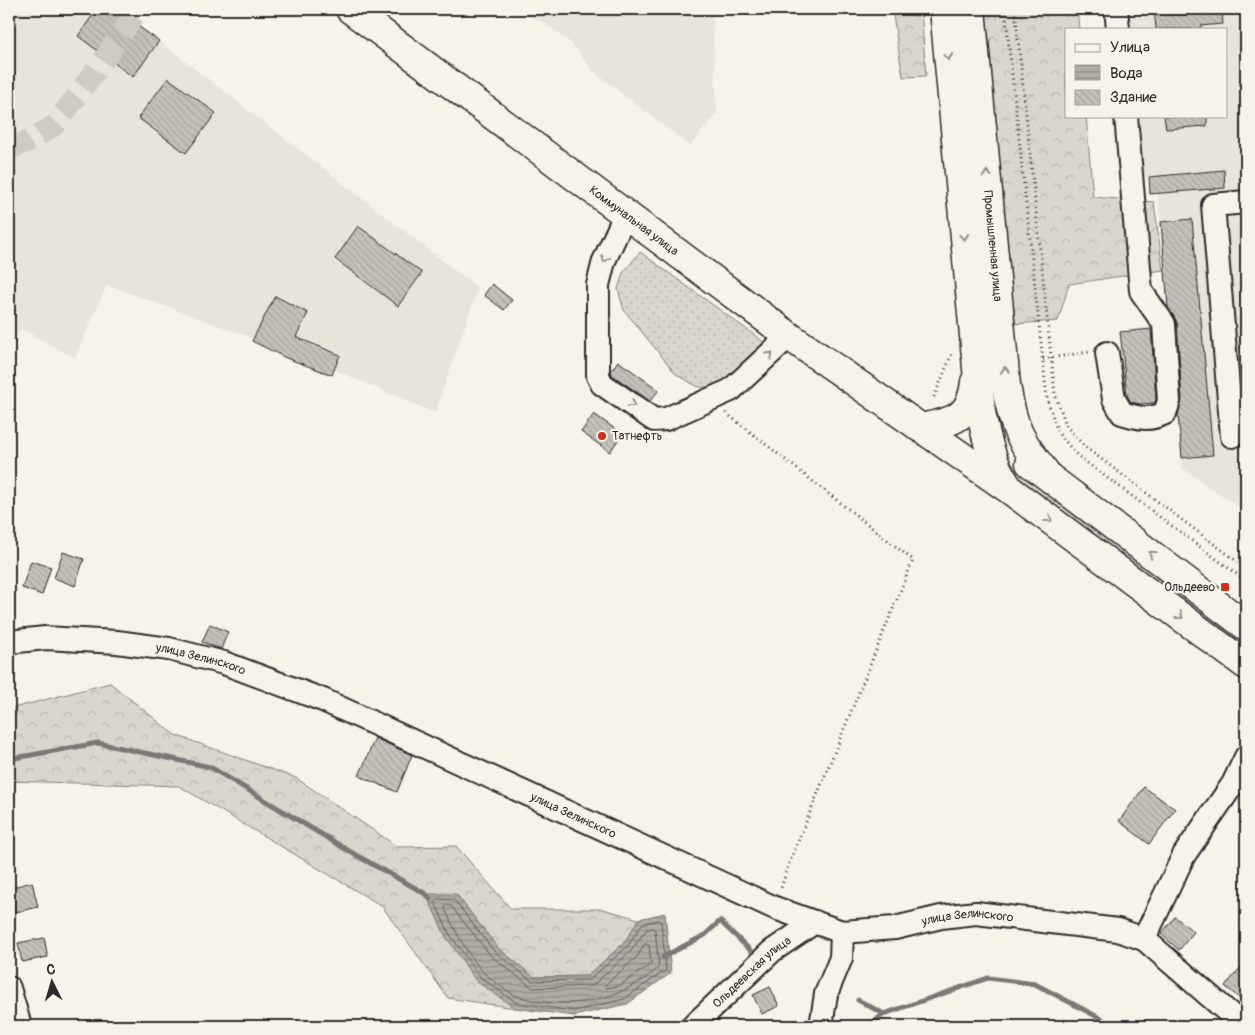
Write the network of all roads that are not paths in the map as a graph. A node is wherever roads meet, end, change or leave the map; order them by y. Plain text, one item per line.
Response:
1 (350, 9) edge
2 (944, 9) edge
3 (971, 9) edge
4 (1116, 9) edge
5 (1118, 28) edge
6 (1126, 118) edge
7 (1246, 202) edge
8 (625, 215) junction
9 (789, 336) junction
10 (1097, 352) road end
11 (977, 370) junction
12 (1012, 419) junction
13 (920, 428) junction
14 (1232, 436) dead end
15 (987, 441) junction
16 (1046, 472) junction
17 (1010, 490) junction
18 (1246, 626) edge
19 (9, 642) edge
20 (1246, 665) edge
21 (1246, 757) edge
22 (815, 922) junction
23 (842, 932) junction
24 (1144, 939) junction
25 (9, 988) edge
26 (20, 1026) edge
27 (693, 1026) edge
28 (821, 1026) edge
29 (1244, 1026) edge

1 - 8 main road, Коммунальная улица
2 -> 11 main road
12 -> 3 main road, Промышленная улица
4 - 5 street
6 - 10 street
7 - 14 street
8 - 9 main road, Коммунальная улица
8 -> 9 street
9 - 13 main road, Коммунальная улица
11 - 13 main road
11 - 15 main road
12 - 15 main road
12 - 16 main road, Промышленная улица
13 - 15 main road, Промышленная улица
13 - 17 main road
15 - 16 main road, Промышленная улица
15 - 17 main road
18 -> 16 main road, Промышленная улица
17 -> 20 main road
19 - 22 street, улица Зелинского
21 - 24 street
22 - 23 street, улица Зелинского
22 - 27 street, Ольдеевская улица
23 - 24 street, улица Зелинского
23 - 28 street
24 - 29 street
25 - 26 street

